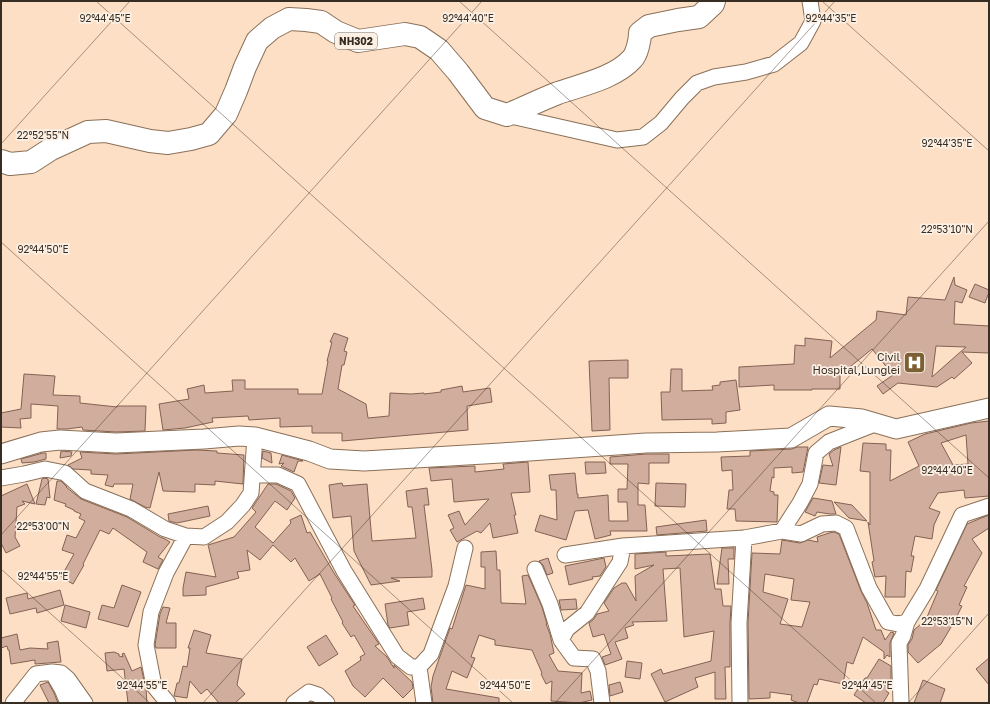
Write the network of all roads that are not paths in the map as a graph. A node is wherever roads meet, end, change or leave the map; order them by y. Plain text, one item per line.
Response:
1 (714, 1) edge
2 (810, 1) edge
3 (507, 115) junction
4 (1, 162) edge
5 (989, 408) edge
6 (877, 423) junction
7 (255, 437) junction
8 (1, 454) edge
9 (253, 475) junction
10 (1, 478) edge
11 (989, 506) edge
12 (782, 531) junction
13 (186, 536) junction
14 (744, 538) junction
15 (623, 546) junction
16 (465, 548) dead end
17 (564, 555) dead end
18 (535, 569) dead end
19 (907, 622) junction
20 (561, 640) junction
21 (419, 667) junction
22 (52, 672) junction
23 (13, 703) edge
24 (68, 703) edge
25 (85, 703) edge
26 (168, 703) edge
27 (294, 703) edge
28 (327, 703) edge
29 (424, 703) edge
30 (602, 703) edge
31 (740, 703) edge
32 (901, 703) edge

1 - 3 highway
2 - 3 street
3 - 4 highway, NH302
5 - 6 main road
6 - 7 main road
6 - 12 street
7 - 8 main road
7 - 9 street
9 - 13 street
9 - 21 street
10 - 13 street
11 - 19 street
12 - 14 street
12 - 19 street
13 - 26 street
14 - 15 street
14 - 31 street
15 - 17 street
15 - 20 street
16 - 21 street
18 - 20 street
19 - 32 street
20 - 30 street
21 - 29 street
22 - 23 street
22 - 24 street
22 - 25 street
27 - 28 street

